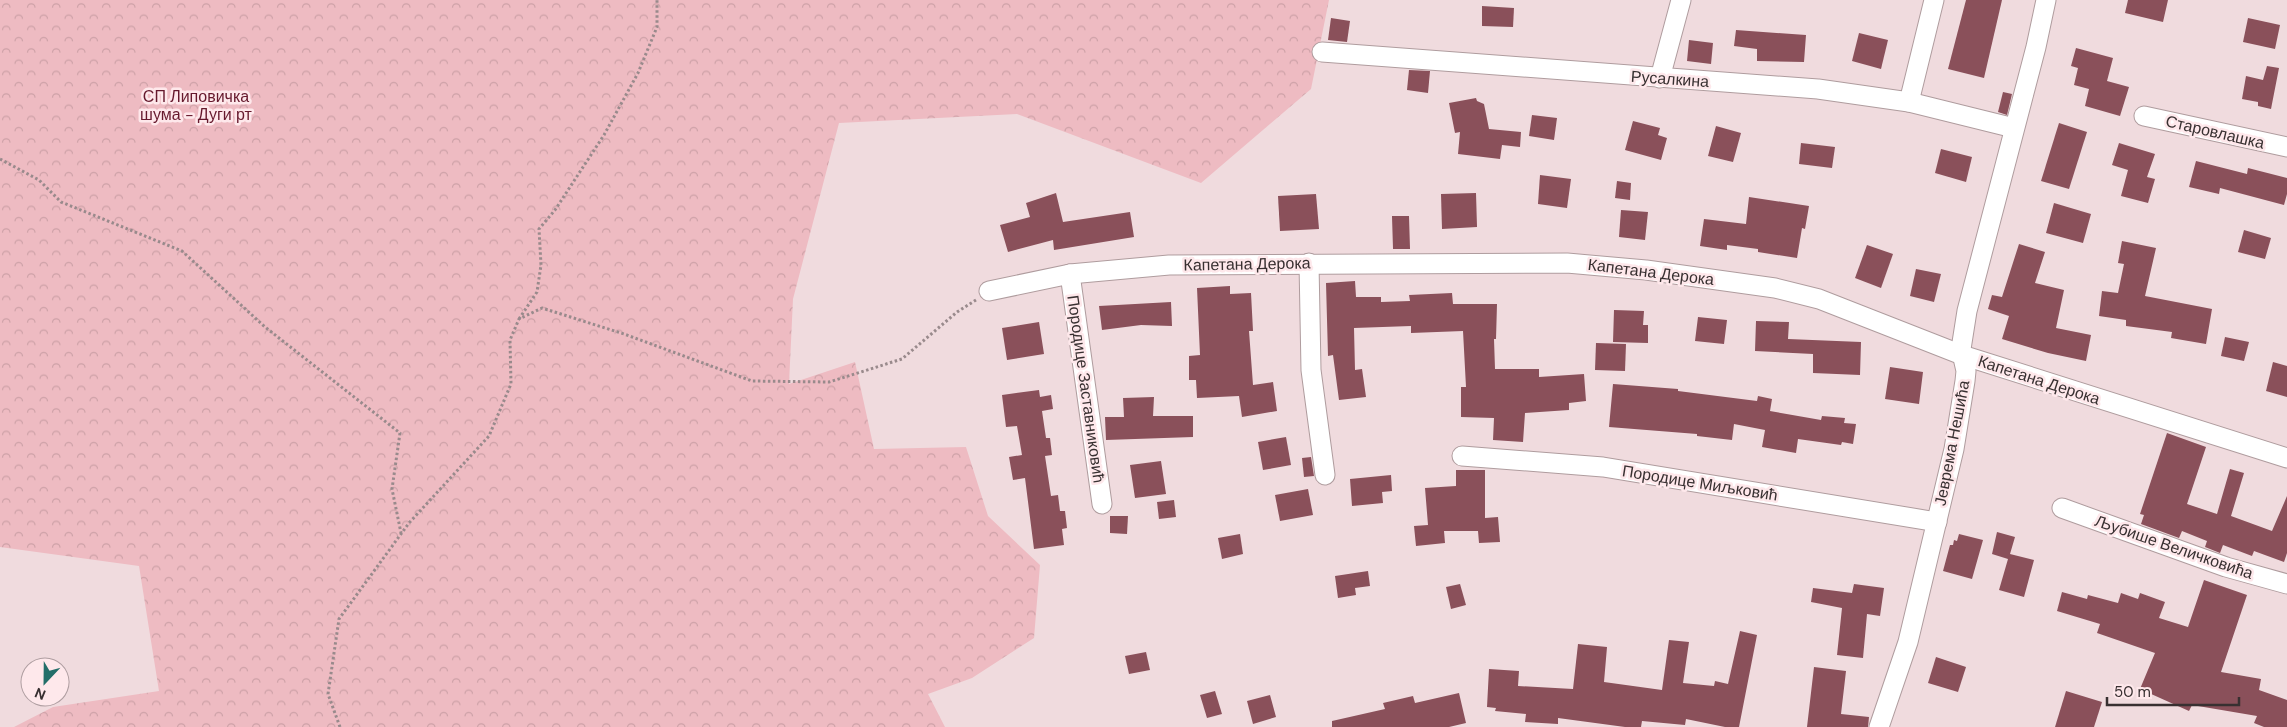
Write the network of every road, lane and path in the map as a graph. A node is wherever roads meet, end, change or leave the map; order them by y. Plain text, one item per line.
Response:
1 (656, 0) edge
2 (1681, 0) edge
3 (1934, 0) edge
4 (2046, 0) edge
5 (1322, 52) dead end
6 (1660, 78) junction
7 (1909, 102) junction
8 (2144, 116) dead end
9 (2014, 128) junction
10 (2287, 147) edge
11 (0, 160) edge
12 (1309, 263) junction
13 (1070, 274) junction
14 (989, 291) joint
15 (519, 319) junction
16 (1962, 355) junction
17 (1462, 456) dead end
18 (2287, 458) edge
19 (1325, 475) dead end
20 (1102, 504) dead end
21 (2062, 508) dead end
22 (1937, 522) junction
23 (401, 534) junction
24 (2287, 584) edge
25 (340, 727) edge
26 (1879, 727) edge

1 - 15 path
2 - 6 street
3 - 7 street
4 - 9 street, Јеврема Нешића
5 - 6 street, Русалкина
6 - 7 street, Русалкина
7 - 9 street, Русалкина
8 - 10 street, Старовлашка
9 - 16 street, Јеврема Нешића
11 - 23 path
12 - 13 street, Капетана Дерока
12 - 16 street, Капетана Дерока
12 - 19 street
13 - 14 street, Капетана Дерока
13 - 20 street, Породице Заставниковић
14 - 15 path
15 - 23 path
16 - 18 street, Капетана Дерока
16 - 22 street, Јеврема Нешића
17 - 22 street, Породице Миљковић
21 - 24 street, Љубише Величковића
22 - 26 street, Јеврема Нешића
23 - 25 path

